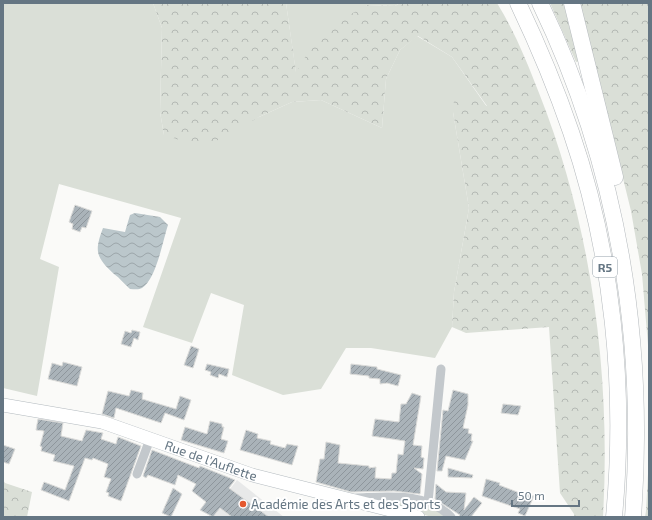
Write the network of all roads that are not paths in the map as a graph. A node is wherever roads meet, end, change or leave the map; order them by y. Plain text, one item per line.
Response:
1 (507, 3) edge
2 (518, 3) edge
3 (540, 3) edge
4 (572, 3) edge
5 (576, 3) edge
6 (535, 39) junction
7 (582, 42) junction
8 (441, 369) dead end
9 (635, 369) junction
10 (3, 405) edge
11 (150, 439) junction
12 (137, 474) dead end
13 (344, 498) junction
14 (428, 502) junction
15 (418, 517) edge
16 (451, 517) edge
17 (614, 517) edge
18 (633, 517) edge

1 - 6 highway
2 - 6 highway, R5
3 - 9 highway, R5
4 - 7 highway
5 - 7 highway
6 - 17 highway, R5
7 - 9 highway
8 - 14 street
9 - 18 highway, R5
10 - 11 street, Rue de l'Auflette
11 - 12 street
11 - 13 street, Rue de l'Auflette
13 - 14 street
13 - 15 street, Rue de l'Auflette
14 - 16 street

